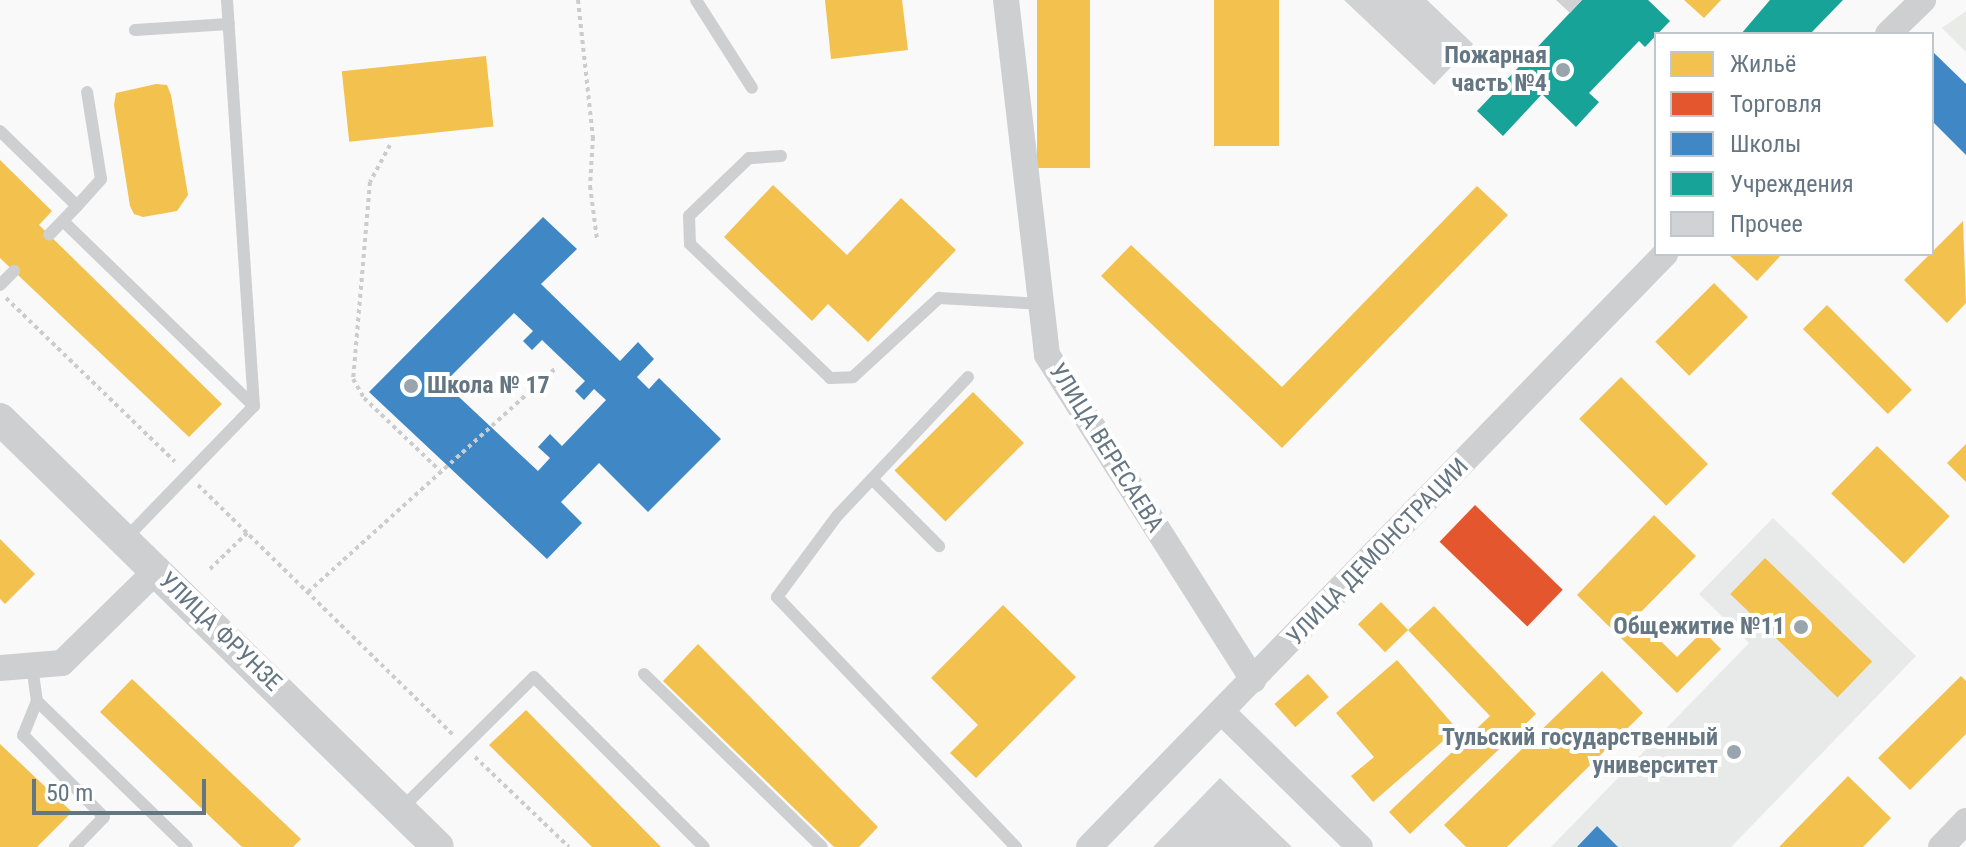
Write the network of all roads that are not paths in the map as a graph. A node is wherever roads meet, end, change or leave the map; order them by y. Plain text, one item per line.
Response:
1 (227, 0) edge
2 (696, 0) edge
3 (1006, 0) edge
4 (1923, 0) edge
5 (229, 24) junction
6 (135, 30) dead end
7 (1890, 32) edge
8 (752, 88) dead end
9 (87, 92) dead end
10 (0, 131) edge
11 (781, 156) dead end
12 (77, 206) junction
13 (63, 221) junction
14 (49, 235) dead end
15 (1663, 256) edge
16 (14, 271) dead end
17 (0, 285) edge
18 (1042, 304) junction
19 (968, 377) dead end
20 (254, 406) junction
21 (0, 419) edge
22 (872, 479) junction
23 (125, 539) junction
24 (939, 546) dead end
25 (156, 571) junction
26 (32, 666) junction
27 (0, 668) edge
28 (644, 674) dead end
29 (1253, 680) junction
30 (37, 701) junction
31 (1222, 712) junction
32 (400, 810) junction
33 (1966, 821) edge
34 (75, 847) edge
35 (187, 847) edge
36 (438, 847) edge
37 (704, 847) edge
38 (822, 847) edge
39 (1016, 847) edge
40 (1089, 847) edge
41 (1360, 847) edge
42 (1941, 847) edge

1 - 5 lane
2 - 8 lane
3 - 18 street, УЛИЦА ВЕРЕСАЕВА
4 - 7 street
5 - 6 lane
5 - 20 lane
9 - 12 lane
10 - 12 lane
11 - 18 lane
12 - 13 lane
13 - 14 lane
13 - 20 lane
15 - 29 street, УЛИЦА ДЕМОНСТРАЦИИ
16 - 17 lane
18 - 29 street, УЛИЦА ВЕРЕСАЕВА
19 - 22 lane
20 - 23 lane
21 - 23 street, УЛИЦА ФРУНЗЕ
22 - 24 lane
22 - 39 lane
23 - 25 street, УЛИЦА ФРУНЗЕ
25 - 26 street
25 - 32 street, УЛИЦА ФРУНЗЕ
26 - 27 street
26 - 30 lane
28 - 38 lane
29 - 31 street, УЛИЦА ДЕМОНСТРАЦИИ
30 - 34 lane
30 - 35 lane
31 - 40 street, УЛИЦА ДЕМОНСТРАЦИИ
31 - 41 street
32 - 36 street, УЛИЦА ФРУНЗЕ
32 - 37 lane
33 - 42 street

